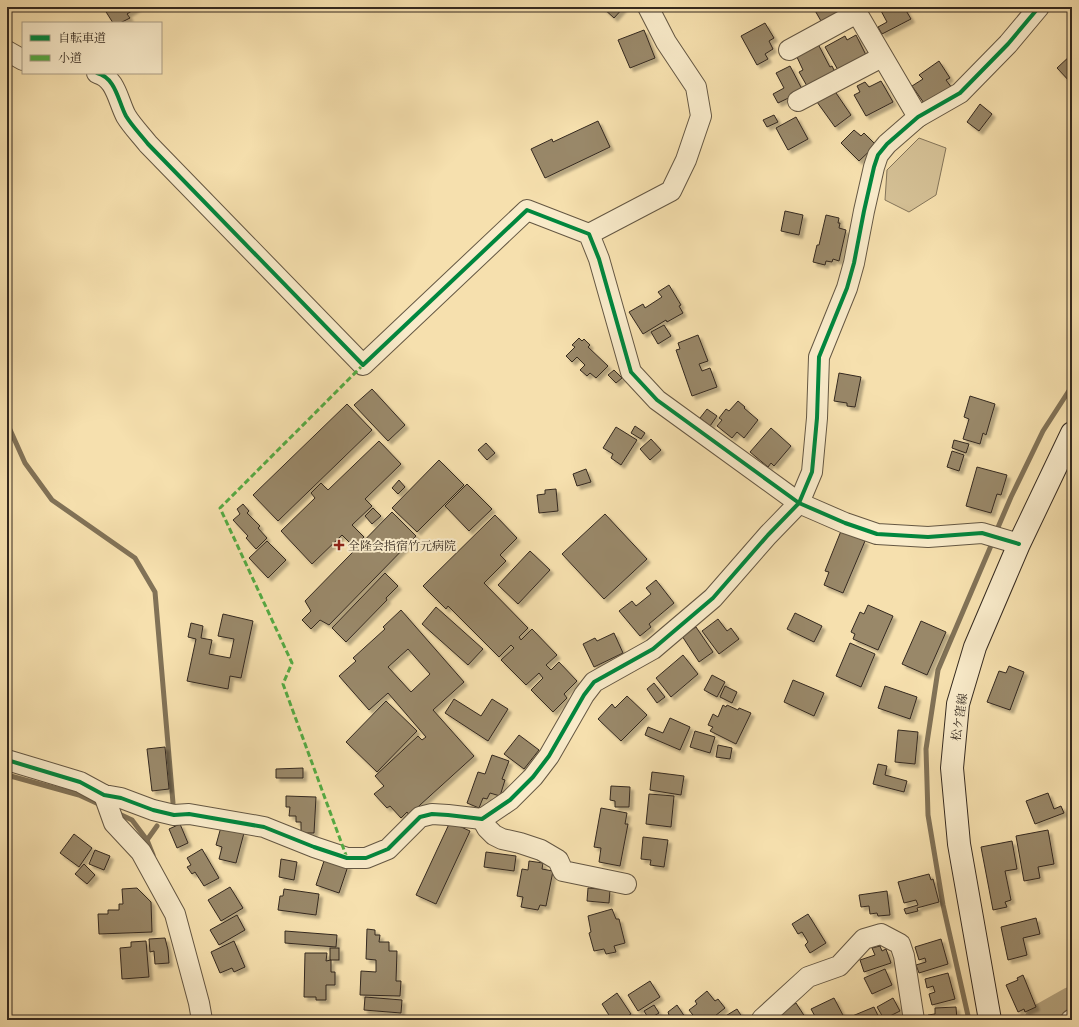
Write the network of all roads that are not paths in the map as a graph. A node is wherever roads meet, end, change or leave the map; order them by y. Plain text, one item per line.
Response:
1 (648, 7) edge
2 (1039, 7) edge
3 (789, 50) dead end
4 (7, 51) edge
5 (882, 56) junction
6 (22, 59) edge
7 (102, 74) edge
8 (798, 101) dead end
9 (918, 117) junction
10 (589, 234) junction
11 (1072, 433) edge
12 (799, 503) junction
13 (1013, 542) junction
14 (7, 760) edge
15 (104, 795) junction
16 (482, 819) junction
17 (626, 884) dead end
18 (202, 1020) edge
19 (762, 1020) edge
20 (914, 1020) edge
21 (990, 1020) edge

1 - 10 street
2 - 9 street
3 - 5 street
4 - 6 street
5 - 8 street
5 - 9 street
7 - 10 street
9 - 12 street
10 - 12 street
11 - 13 street, 松ケ窪線
12 - 13 street
12 - 16 street
13 - 21 street, 松ケ窪線
14 - 15 street
15 - 16 street
15 - 18 street
16 - 17 street
19 - 20 street

